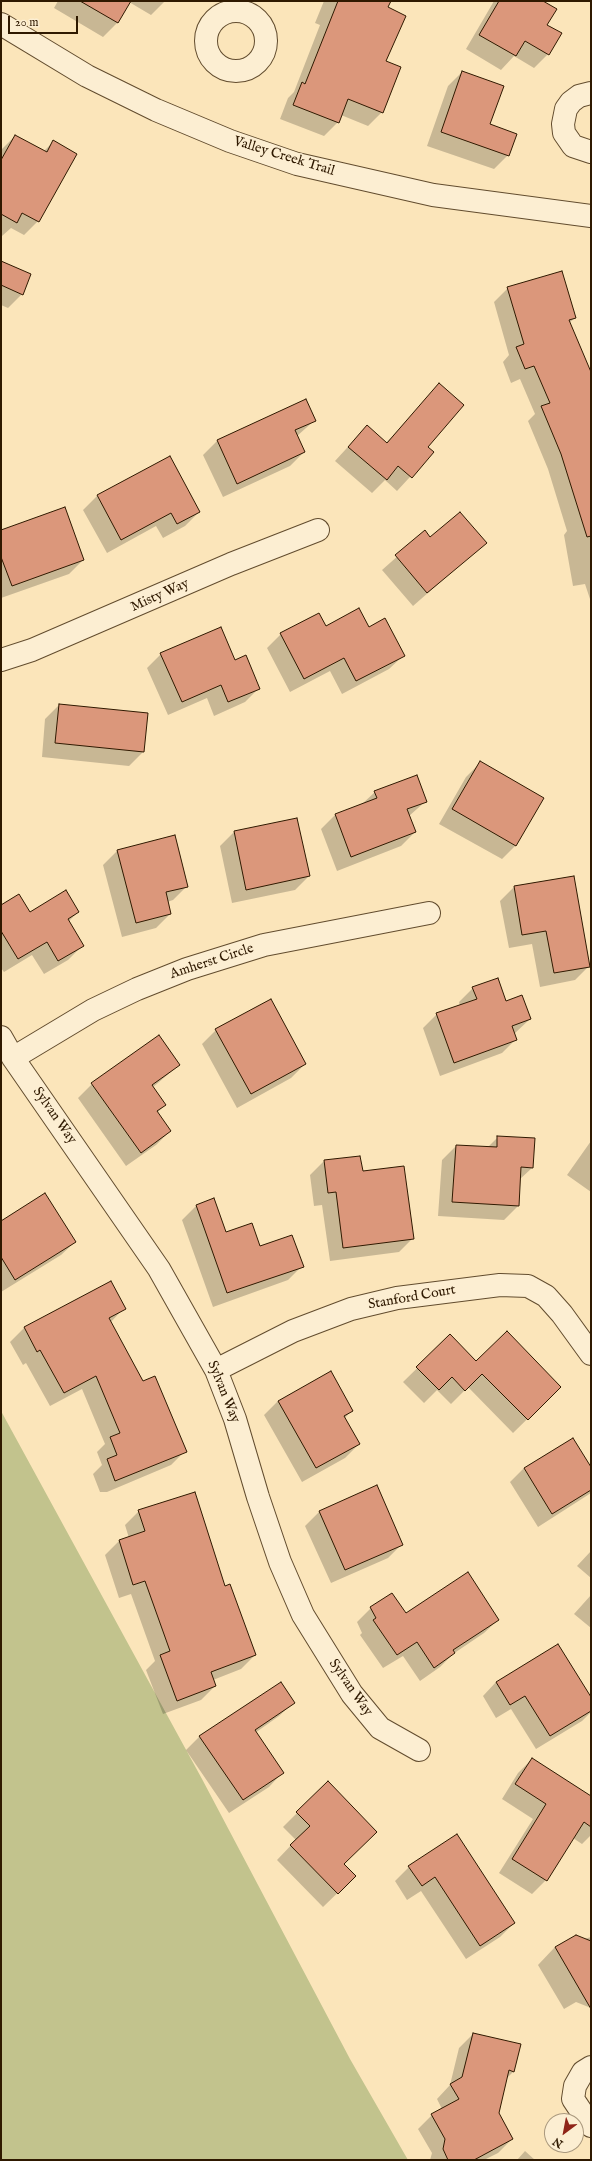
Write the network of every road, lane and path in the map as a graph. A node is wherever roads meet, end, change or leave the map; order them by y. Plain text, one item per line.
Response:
1 (3, 30) edge
2 (591, 93) edge
3 (591, 152) edge
4 (591, 216) edge
5 (318, 530) dead end
6 (1, 660) edge
7 (429, 913) dead end
8 (1, 1038) edge
9 (13, 1058) junction
10 (591, 1354) edge
11 (216, 1370) junction
12 (419, 1750) dead end
13 (591, 2067) edge
14 (591, 2126) edge

1 - 4 street, Valley Creek Trail
2 - 3 street
5 - 6 street, Misty Way
7 - 9 street, Amherst Circle
8 - 9 street, Sylvan Way
9 - 11 street, Sylvan Way
10 - 11 street, Stanford Court
11 - 12 street, Sylvan Way
13 - 14 street

